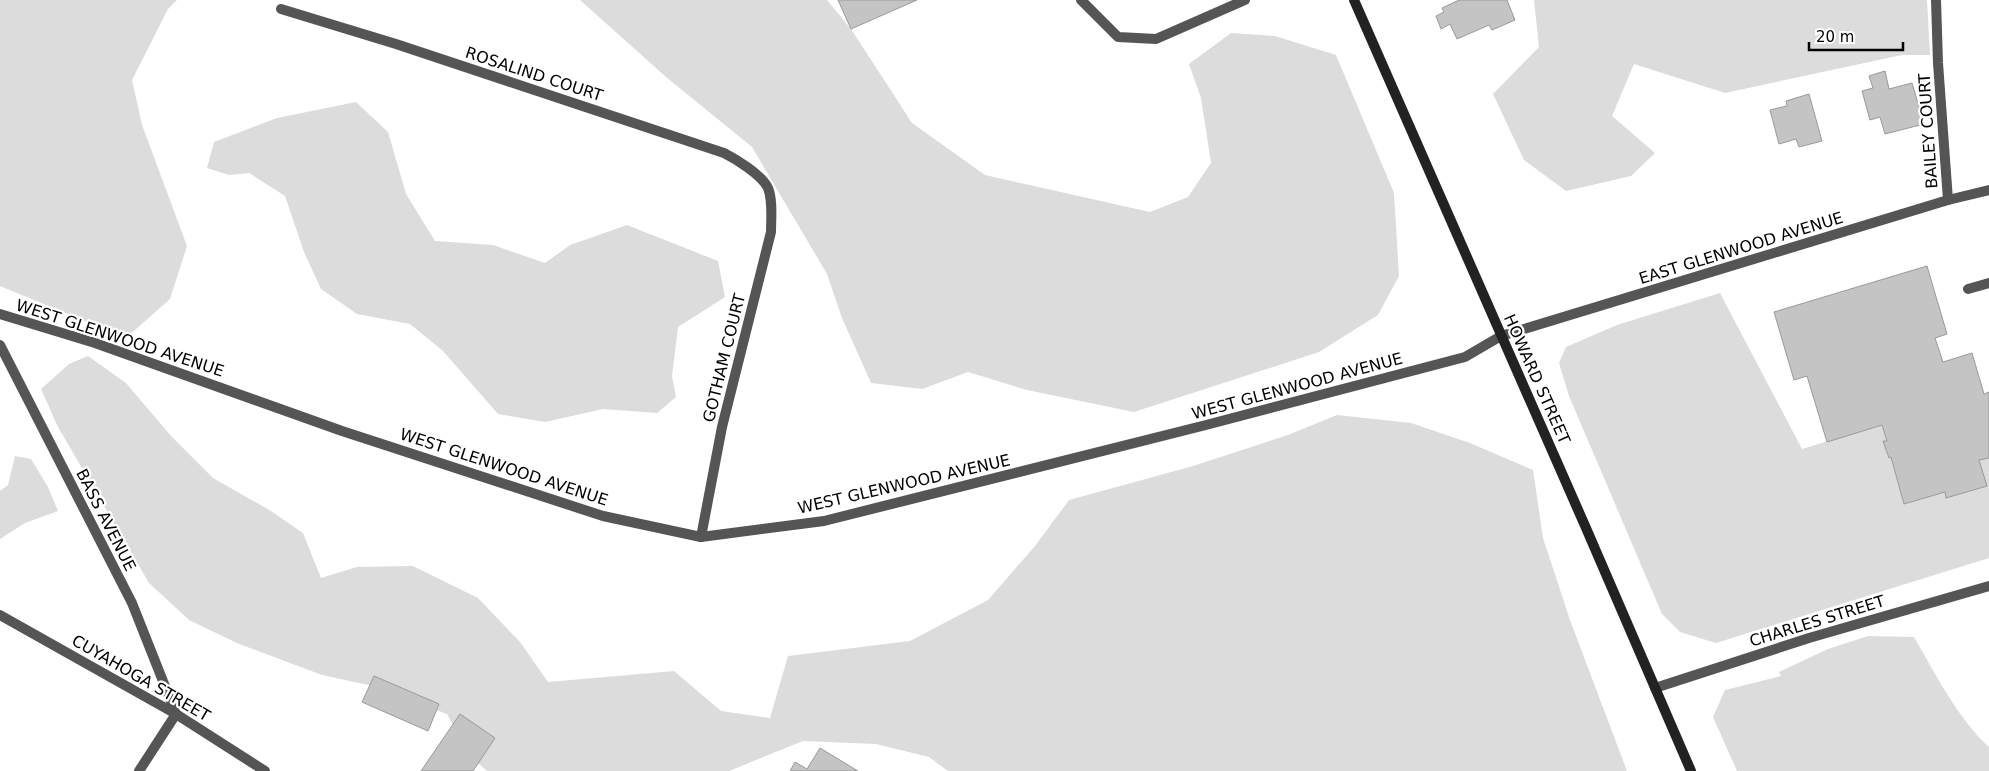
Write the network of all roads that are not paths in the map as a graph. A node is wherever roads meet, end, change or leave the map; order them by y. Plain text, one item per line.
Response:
1 (1081, 0) edge
2 (1245, 0) edge
3 (1354, 0) edge
4 (1936, 0) edge
5 (281, 9) dead end
6 (768, 187) joint
7 (1989, 190) edge
8 (1948, 200) junction
9 (1989, 283) edge
10 (1968, 289) dead end
11 (0, 314) edge
12 (1502, 336) junction
13 (0, 344) edge
14 (701, 537) junction
15 (1989, 586) edge
16 (0, 615) edge
17 (1655, 688) junction
18 (176, 714) junction
19 (139, 771) edge
20 (266, 771) edge
21 (1691, 771) edge

1 - 2 street
3 - 12 main road, HOWARD STREET
4 - 8 street, BAILEY COURT
5 - 6 street, ROSALIND COURT
6 - 14 street, GOTHAM COURT
7 - 8 street, EAST GLENWOOD AVENUE
8 - 12 street, EAST GLENWOOD AVENUE
9 - 10 street
11 - 14 street, WEST GLENWOOD AVENUE
12 - 14 street, WEST GLENWOOD AVENUE
12 - 17 main road, HOWARD STREET
13 - 18 street, BASS AVENUE
15 - 17 street, CHARLES STREET
16 - 18 street, CUYAHOGA STREET
17 - 21 main road, HOWARD STREET
18 - 19 street
18 - 20 street, CUYAHOGA STREET

